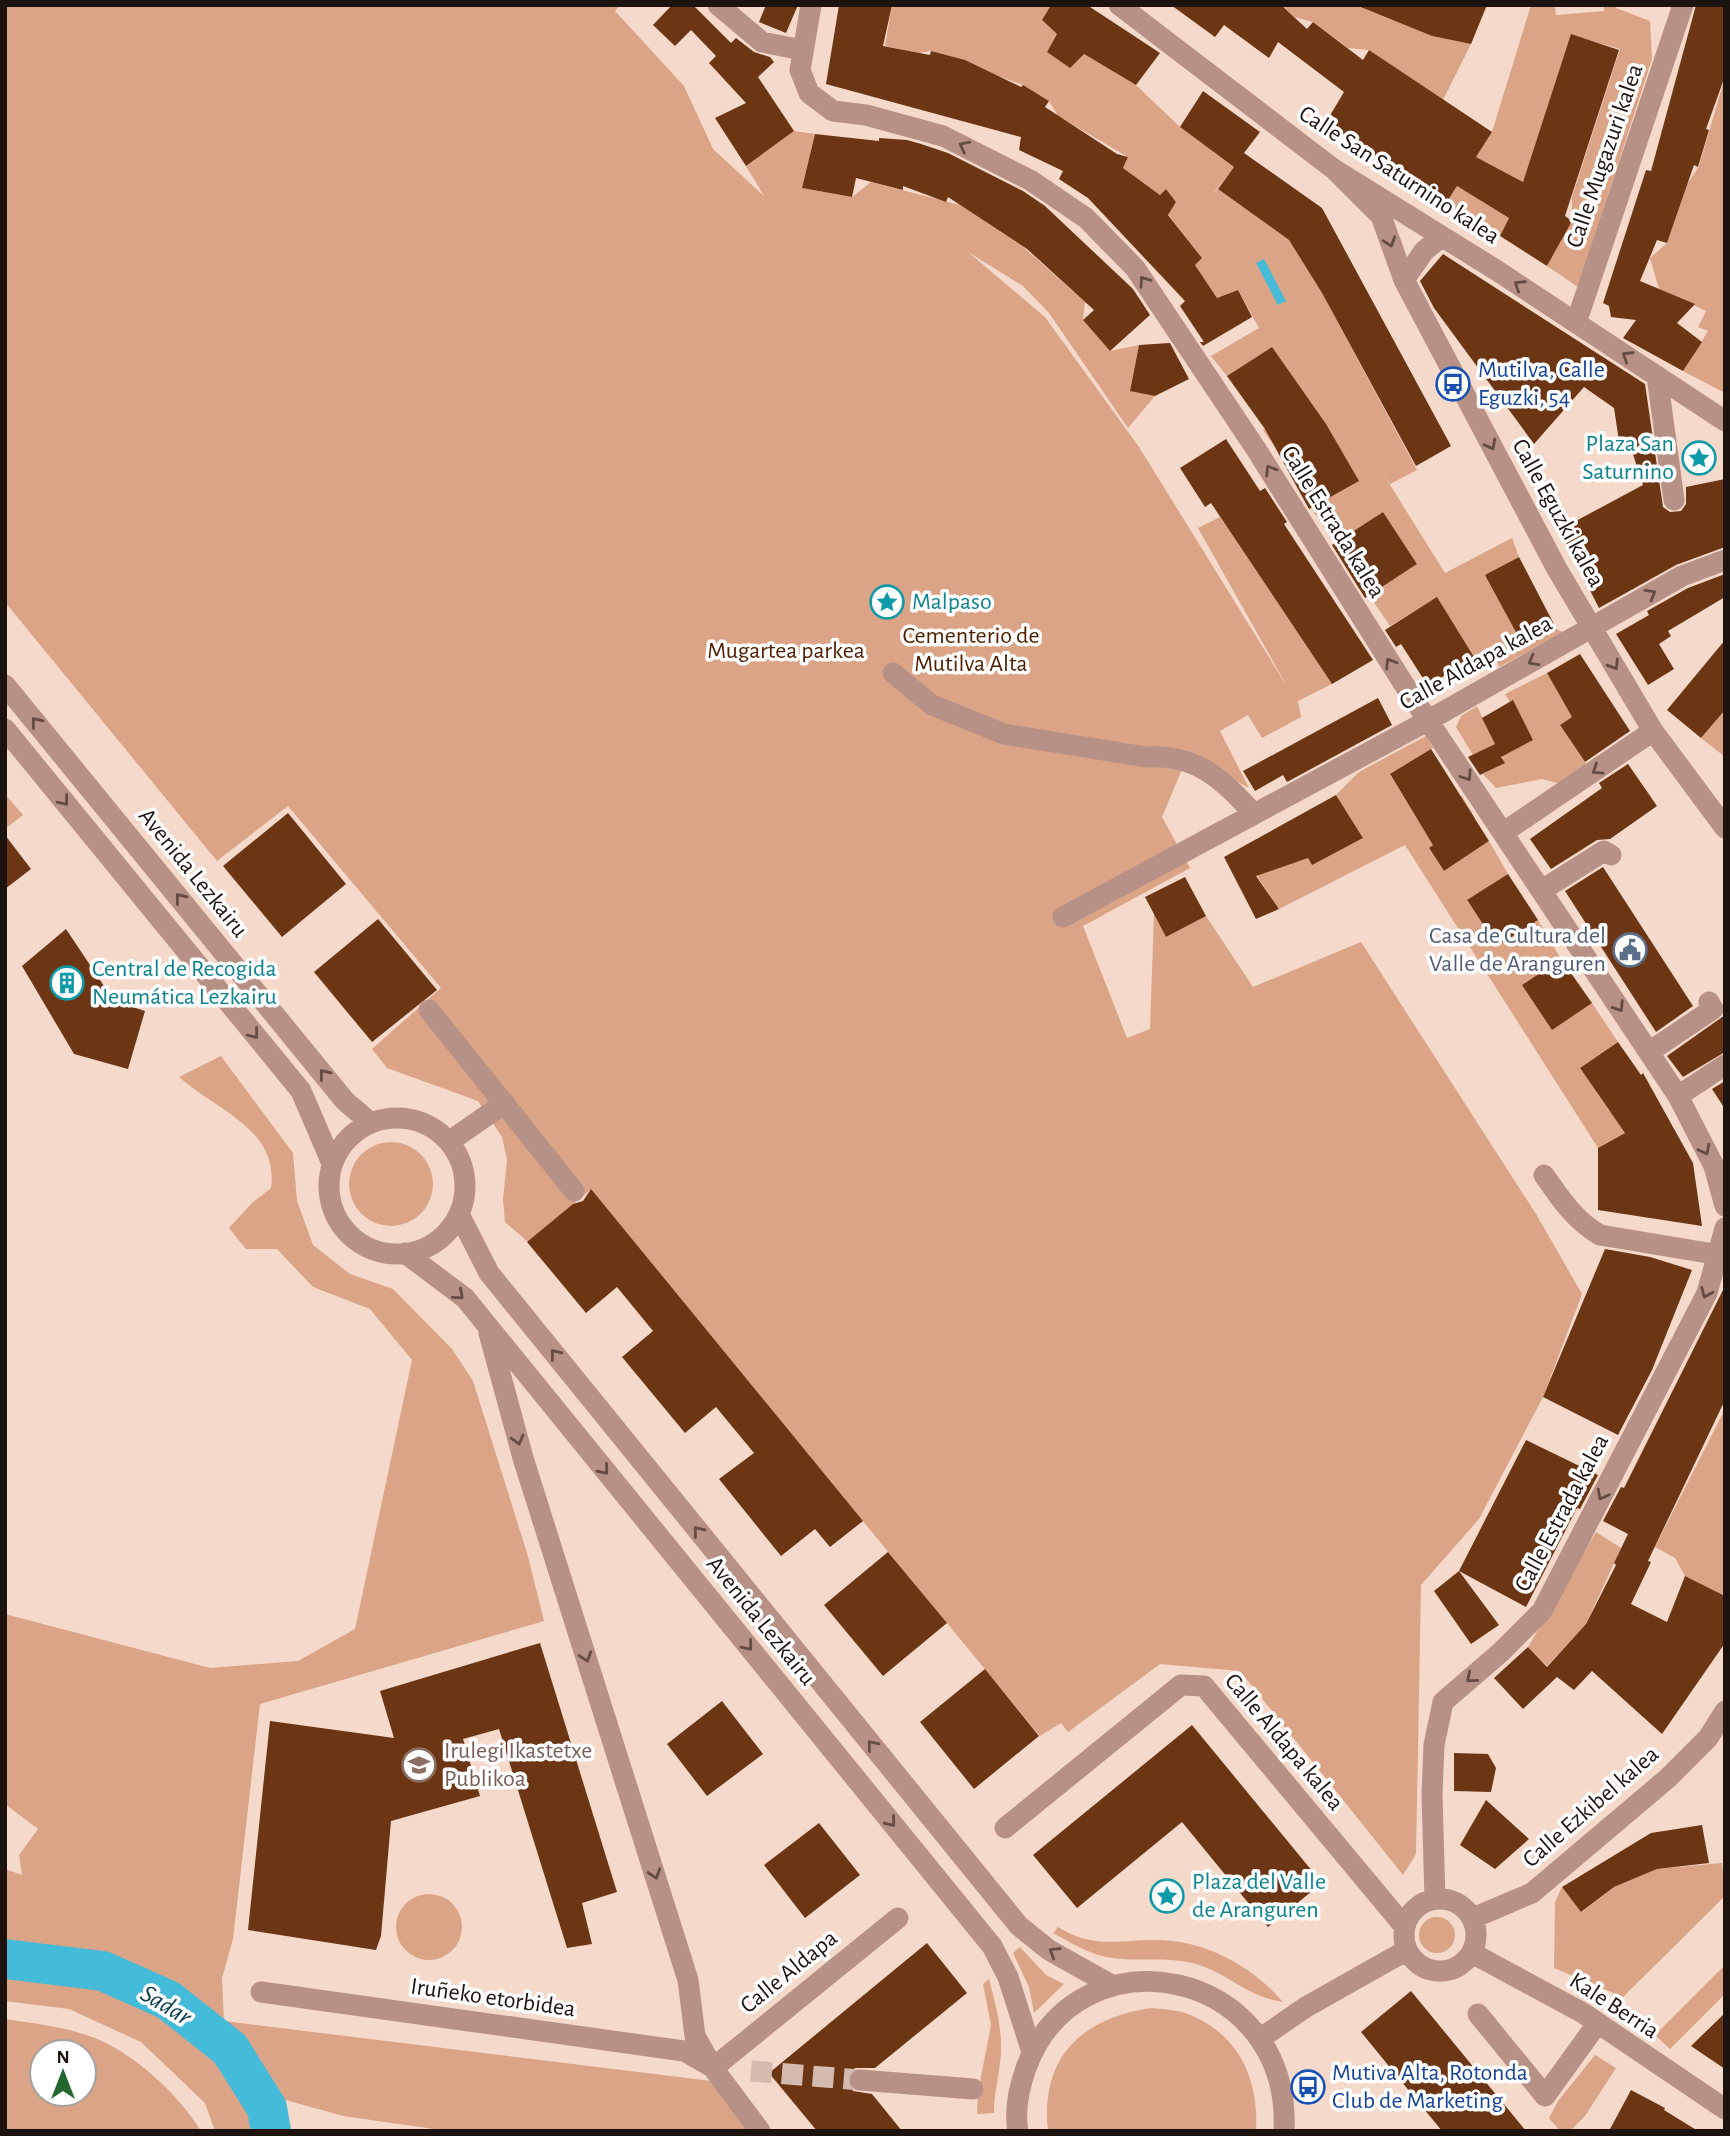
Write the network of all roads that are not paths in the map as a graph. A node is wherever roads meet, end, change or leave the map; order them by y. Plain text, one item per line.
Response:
1 (718, 5) edge
2 (811, 5) edge
3 (1119, 5) edge
4 (1683, 5) edge
5 (802, 50) junction
6 (1335, 170) junction
7 (1440, 238) junction
8 (1404, 280) junction
9 (1576, 323) junction
10 (1657, 376) junction
11 (1725, 421) edge
12 (1674, 500) dead end
13 (1725, 560) edge
14 (1592, 628) junction
15 (893, 673) dead end
16 (5, 685) edge
17 (1429, 720) junction
18 (5, 729) edge
19 (1653, 731) junction
20 (1254, 814) junction
21 (1725, 828) edge
22 (1504, 832) junction
23 (1611, 855) dead end
24 (1542, 890) junction
25 (1063, 918) dead end
26 (1709, 1002) dead end
27 (429, 1010) dead end
28 (1649, 1052) junction
29 (1725, 1065) edge
30 (1678, 1096) junction
31 (505, 1103) junction
32 (371, 1123) junction
33 (450, 1141) junction
34 (331, 1161) junction
35 (1544, 1175) dead end
36 (574, 1192) dead end
37 (1725, 1206) edge
38 (458, 1214) junction
39 (1722, 1242) edge
40 (405, 1253) junction
41 (487, 1327) junction
42 (1725, 1711) edge
43 (1005, 1828) dead end
44 (1435, 1899) junction
45 (898, 1918) dead end
46 (1473, 1919) junction
47 (1404, 1926) junction
48 (1407, 1950) junction
49 (1472, 1953) junction
50 (1113, 1986) junction
51 (261, 1992) dead end
52 (1478, 2014) dead end
53 (1597, 2024) junction
54 (1261, 2038) junction
55 (1032, 2052) junction
56 (713, 2068) junction
57 (860, 2080) tunnel mouth
58 (973, 2089) dead end
59 (1725, 2109) edge
60 (760, 2131) edge
61 (1018, 2131) edge
62 (1284, 2131) edge

1 - 5 street
2 - 5 street, Calle Estrada kalea
3 - 6 street, Calle San Saturnino kalea
4 - 9 street, Calle Mugazuri kalea
17 -> 5 street, Calle Estrada kalea
6 - 7 street, Calle San Saturnino kalea
6 -> 8 street, Calle Eguzki kalea
7 - 8 street
9 -> 7 street, Calle San Saturnino kalea
8 -> 14 street, Calle Eguzki kalea
10 -> 9 street, Calle San Saturnino kalea
10 - 11 street, Calle San Saturnino kalea
10 - 12 street
14 -> 13 street, Calle Aldapa kalea
14 -> 17 street, Calle Aldapa kalea
14 -> 19 street, Calle Eguzki kalea
15 - 20 street
32 -> 16 street, Avenida Lezkairu
17 - 20 street, Calle Aldapa kalea
17 -> 22 street, Calle Estrada kalea
18 -> 34 street
19 - 21 street, Calle Eguzki kalea
19 -> 22 street
20 - 25 street, Calle Aldapa kalea
22 - 24 street, Calle Estrada kalea
23 - 24 street
24 -> 28 street, Calle Estrada kalea
26 - 28 street
27 - 31 street
28 - 30 street, Calle Estrada kalea
29 - 30 street
30 -> 37 street, Calle Estrada kalea
31 - 33 street
31 - 36 street
32 - 33 street
32 - 34 street
33 - 38 street
34 - 40 street
35 - 39 street, Calle Estrada kalea
38 - 40 street
50 -> 38 street, Avenida Lezkairu
39 -> 44 street, Calle Estrada kalea
40 -> 41 street, Avenida Lezkairu
41 -> 55 street, Avenida Lezkairu
41 -> 56 street
42 - 46 street, Calle Ezkibel kalea
43 - 47 street, Calle Aldapa kalea
44 - 46 street
44 - 47 street
45 - 56 street, Calle Aldapa
46 - 49 street
47 - 48 street
48 - 49 street
48 - 54 street
49 - 53 street, Kale Berria
50 - 54 street
50 - 55 street
51 - 56 street, Iruñeko etorbidea
52 - 53 street
53 - 59 street, Kale Berria
54 - 62 street
55 - 61 street
56 - 60 street
57 - 58 street

